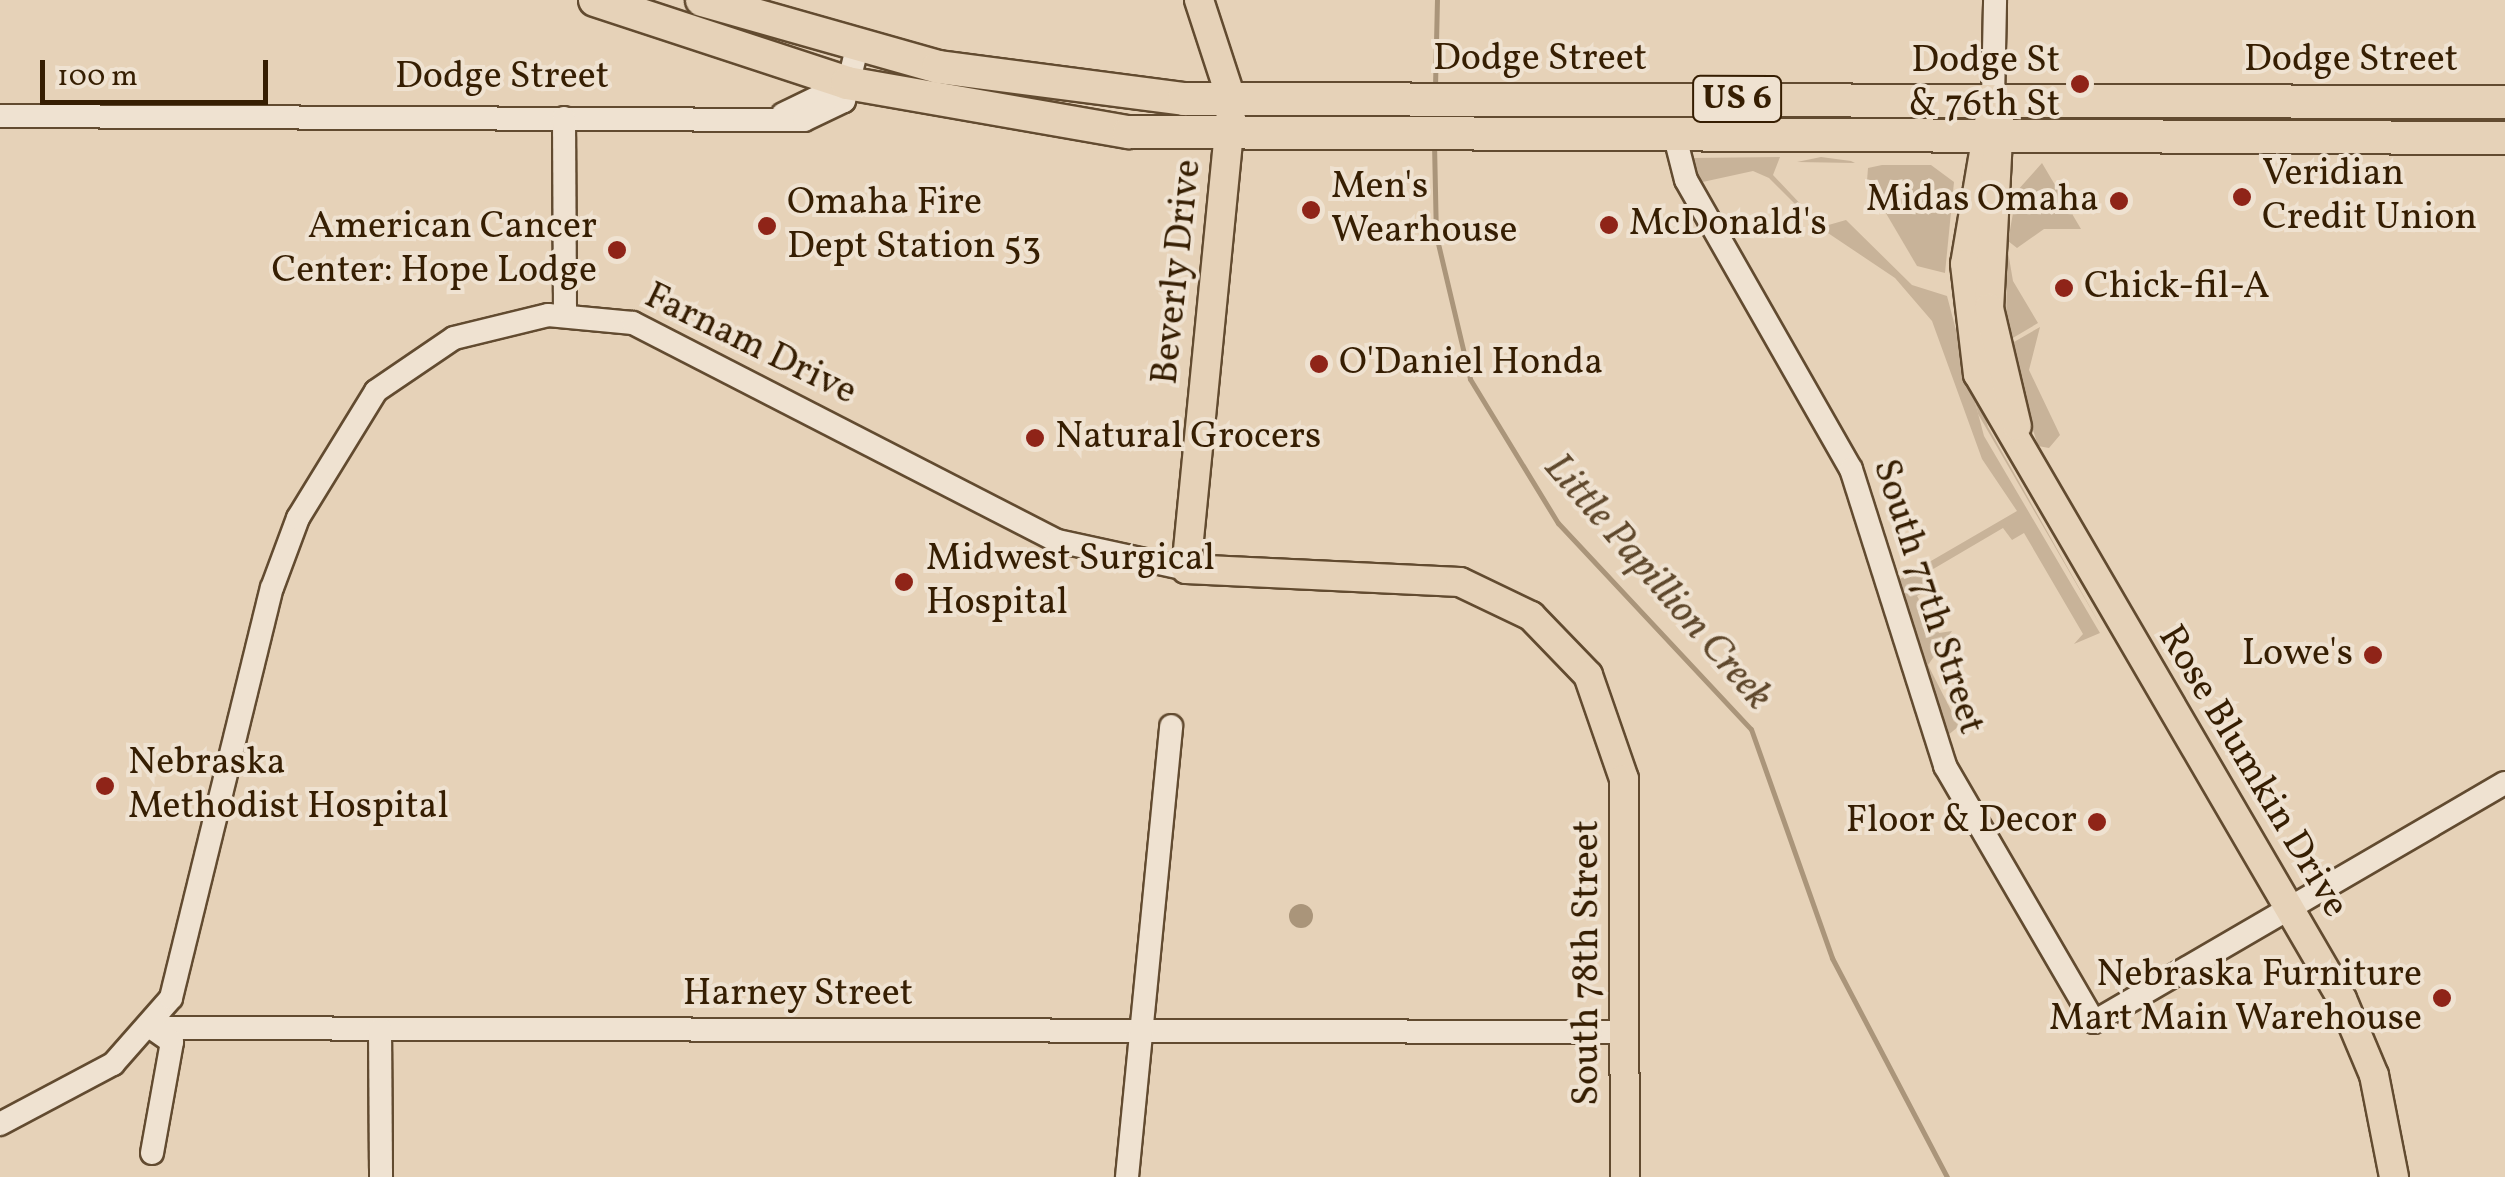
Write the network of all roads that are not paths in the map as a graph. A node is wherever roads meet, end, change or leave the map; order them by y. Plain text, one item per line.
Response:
1 (596, 0) edge
2 (702, 0) edge
3 (1199, 0) edge
4 (1995, 0) edge
5 (857, 48) junction
6 (847, 84) junction
7 (1993, 99) junction
8 (1232, 101) junction
9 (2505, 102) edge
10 (0, 116) edge
11 (564, 118) junction
12 (1229, 136) junction
13 (1675, 136) junction
14 (1992, 138) junction
15 (2505, 138) edge
16 (565, 315) junction
17 (1186, 569) junction
18 (1172, 726) dead end
19 (1620, 750) joint
20 (2505, 783) edge
21 (2292, 912) junction
22 (152, 1028) junction
23 (380, 1029) junction
24 (1140, 1030) junction
25 (1626, 1032) junction
26 (0, 1124) edge
27 (152, 1153) dead end
28 (381, 1177) edge
29 (1126, 1177) edge
30 (1625, 1177) edge
31 (2394, 1177) edge

1 - 6 highway, US 6
2 - 5 highway, US 6
3 - 8 main road
4 - 7 street
5 - 6 street
5 - 8 highway, Dodge Street / US 6
6 - 11 street, Dodge Street
6 - 12 highway, Dodge Street / US 6
7 - 8 highway, Dodge Street / US 6
7 - 9 highway, Dodge Street / US 6
7 - 14 main road, Rose Blumkin Drive
8 - 12 main road, Beverly Drive
10 - 11 street, Dodge Street
11 - 16 street
12 - 13 highway, Dodge Street / US 6
12 - 17 main road, Beverly Drive
13 - 14 highway, Dodge Street / US 6
13 - 21 street, South 77th Street
14 - 15 highway, Dodge Street / US 6
14 - 21 main road, Rose Blumkin Drive
16 - 17 street, Farnam Drive
16 - 22 street, Farnam Drive
17 - 19 main road, Farnam Drive
18 - 24 street
19 - 25 main road, South 78th Street
20 - 21 street
21 - 31 main road, Rose Blumkin Drive
22 - 23 street, Harney Street
22 - 26 street
22 - 27 street
23 - 24 street, Harney Street
23 - 28 street
24 - 25 street, Harney Street
24 - 29 street
25 - 30 main road, South 78th Street

